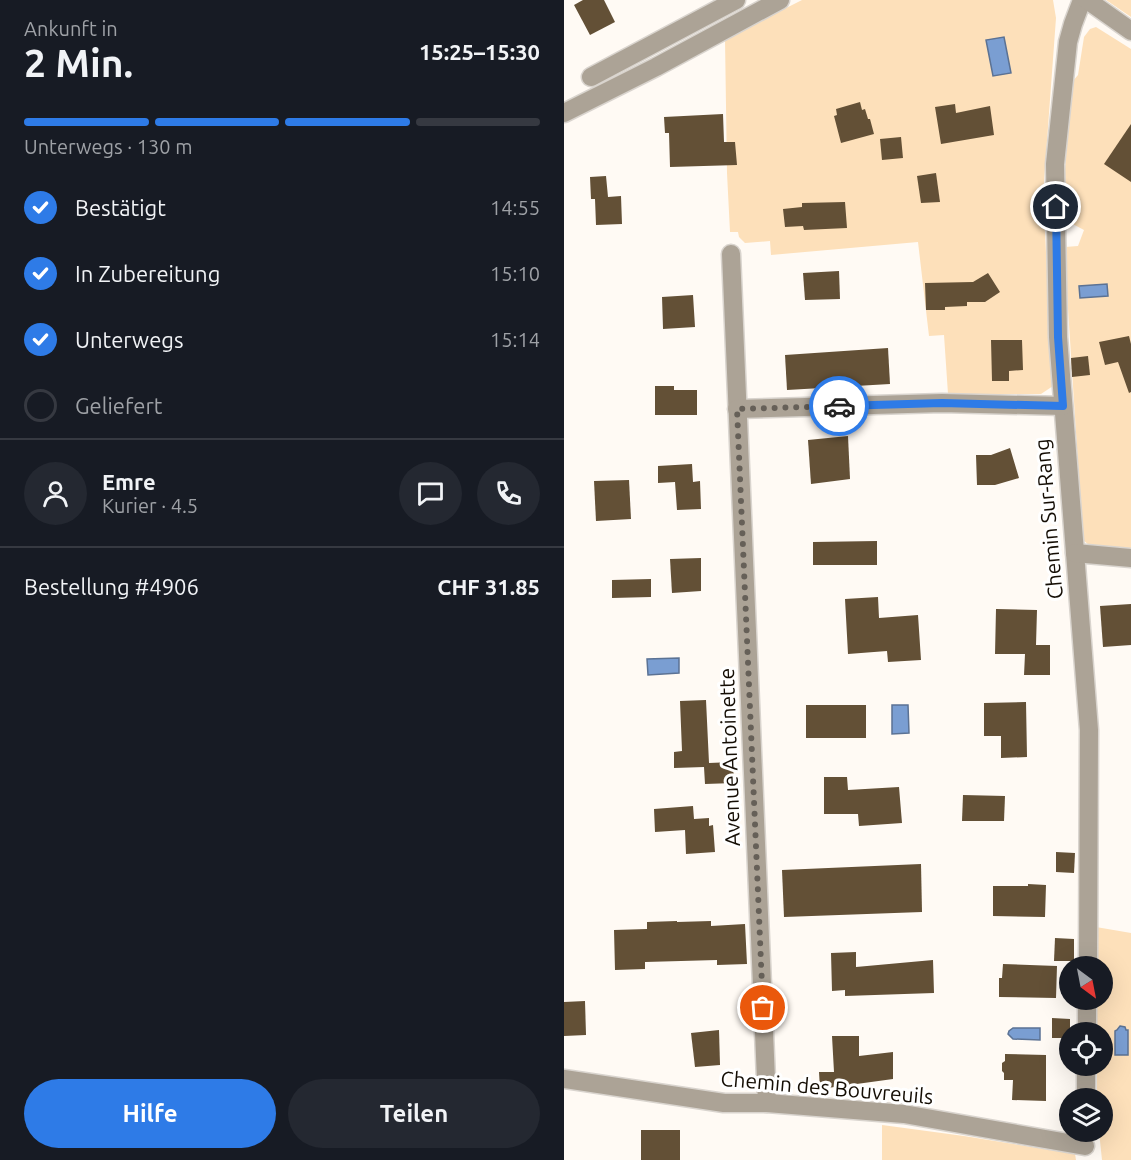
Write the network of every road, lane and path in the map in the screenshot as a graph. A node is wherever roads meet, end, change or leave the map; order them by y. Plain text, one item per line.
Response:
1 (736, 0) edge
2 (780, 0) edge
3 (1082, 0) edge
4 (1087, 0) edge
5 (1131, 31) edge
6 (591, 77) dead end
7 (564, 113) edge
8 (731, 254) dead end
9 (1063, 406) junction
10 (737, 409) junction
11 (1075, 554) junction
12 (1131, 558) edge
13 (1088, 956) edge
14 (564, 1079) edge
15 (767, 1103) junction
16 (1086, 1146) edge

1 - 6 street
2 - 7 street
3 - 9 street, Chemin Sur-Rang
4 - 5 street
8 - 10 street, Avenue Antoinette
9 - 10 street
9 - 11 street, Chemin Sur-Rang
10 - 15 street, Avenue Antoinette
11 - 12 street
11 - 13 street, Chemin Sur-Rang
14 - 15 street, Chemin des Bouvreuils
15 - 16 street, Chemin des Bouvreuils

